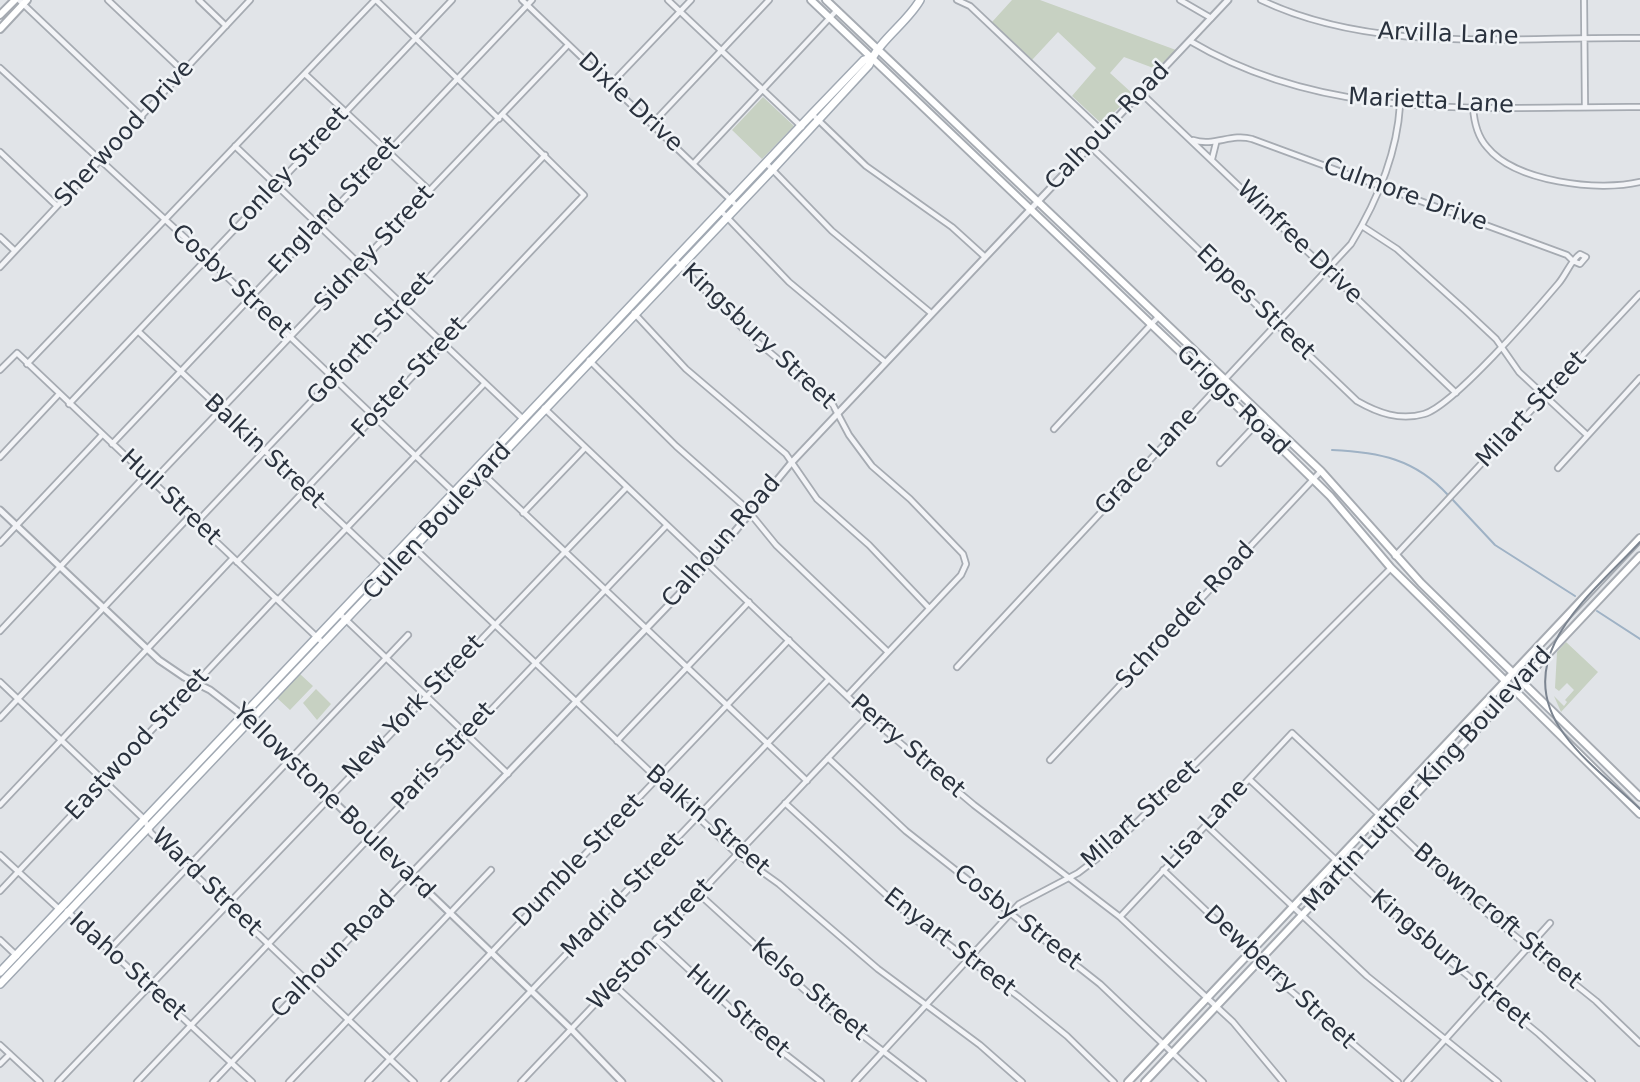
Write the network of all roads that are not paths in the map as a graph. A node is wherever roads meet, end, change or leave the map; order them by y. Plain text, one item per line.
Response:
1 (108, 0) edge
2 (199, 0) edge
3 (250, 0) edge
4 (375, 0) edge
5 (452, 0) edge
6 (522, 0) edge
7 (532, 0) edge
8 (668, 0) edge
9 (691, 0) edge
10 (769, 0) edge
11 (811, 0) edge
12 (826, 0) edge
13 (920, 0) edge
14 (957, 0) edge
15 (1180, 0) edge
16 (1228, 0) edge
17 (1261, 0) edge
18 (1584, 0) edge
19 (21, 1) edge
20 (527, 5) junction
21 (837, 10) junction
22 (680, 12) junction
23 (0, 15) edge
24 (830, 18) junction
25 (1211, 19) junction
26 (226, 26) junction
27 (0, 29) edge
28 (1584, 37) junction
29 (1640, 38) edge
30 (415, 39) junction
31 (1190, 41) junction
32 (568, 45) junction
33 (879, 50) junction
34 (721, 51) junction
35 (873, 57) junction
36 (0, 68) edge
37 (184, 72) junction
38 (305, 74) junction
39 (457, 79) junction
40 (611, 85) junction
41 (764, 89) junction
42 (1141, 93) junction
43 (935, 103) junction
44 (1400, 105) junction
45 (1473, 107) junction
46 (1585, 107) junction
47 (1640, 107) edge
48 (928, 109) junction
49 (345, 112) junction
50 (142, 117) junction
51 (501, 117) junction
52 (815, 117) junction
53 (652, 124) junction
54 (804, 129) junction
55 (1103, 132) junction
56 (1190, 139) junction
57 (1216, 143) junction
58 (235, 146) junction
59 (1090, 146) junction
60 (983, 148) junction
61 (387, 151) junction
62 (0, 152) edge
63 (545, 155) junction
64 (977, 155) junction
65 (1212, 160) junction
66 (100, 162) junction
67 (694, 163) junction
68 (766, 163) junction
69 (773, 169) junction
70 (1640, 182) edge
71 (276, 185) junction
72 (1380, 185) junction
73 (430, 191) junction
74 (1037, 200) junction
75 (734, 203) junction
76 (57, 206) junction
77 (1031, 207) junction
78 (724, 214) junction
79 (165, 219) junction
80 (318, 225) junction
81 (1362, 226) junction
82 (0, 237) edge
83 (15, 251) junction
84 (984, 256) junction
85 (1098, 257) junction
86 (1586, 257) dead end
87 (207, 258) junction
88 (1573, 261) junction
89 (678, 263) junction
90 (361, 265) junction
91 (1091, 265) junction
92 (0, 267) edge
93 (1328, 272) junction
94 (1640, 294) edge
95 (248, 298) junction
96 (402, 305) junction
97 (632, 311) junction
98 (931, 313) junction
99 (1159, 316) junction
100 (1151, 324) junction
101 (1278, 325) junction
102 (139, 332) junction
103 (291, 338) junction
104 (443, 344) junction
105 (1500, 346) junction
106 (584, 355) junction
107 (590, 361) junction
108 (885, 362) junction
109 (27, 364) junction
110 (0, 370) edge
111 (180, 371) junction
112 (333, 378) junction
113 (1224, 378) junction
114 (1640, 378) edge
115 (485, 383) junction
116 (1216, 386) junction
117 (1456, 393) junction
118 (59, 394) junction
119 (1544, 396) junction
120 (538, 402) junction
121 (69, 404) junction
122 (545, 409) junction
123 (222, 412) junction
124 (839, 412) junction
125 (1264, 416) junction
126 (374, 417) junction
127 (523, 419) junction
128 (1256, 424) junction
129 (530, 425) junction
130 (1054, 429) dead end
131 (102, 435) junction
132 (1587, 435) junction
133 (112, 444) junction
134 (585, 448) junction
135 (264, 451) junction
136 (416, 455) junction
137 (0, 457) edge
138 (792, 462) junction
139 (1220, 463) dead end
140 (476, 468) junction
141 (1558, 468) dead end
142 (1321, 471) junction
143 (482, 474) junction
144 (145, 475) junction
145 (1313, 479) junction
146 (152, 482) junction
147 (627, 487) junction
148 (305, 490) junction
149 (453, 492) junction
150 (460, 498) junction
151 (0, 510) edge
152 (749, 512) junction
153 (523, 513) junction
154 (189, 517) junction
155 (196, 523) junction
156 (667, 525) junction
157 (16, 526) junction
158 (346, 528) junction
159 (1640, 538) edge
160 (0, 543) edge
161 (410, 545) junction
162 (564, 552) junction
163 (1395, 556) junction
164 (1640, 556) edge
165 (235, 560) junction
166 (708, 564) junction
167 (60, 566) junction
168 (388, 568) junction
169 (1391, 568) junction
170 (604, 589) junction
171 (277, 599) junction
172 (749, 602) junction
173 (103, 608) junction
174 (929, 608) junction
175 (343, 617) junction
176 (1462, 623) junction
177 (494, 624) junction
178 (646, 629) junction
179 (0, 631) edge
180 (1454, 631) junction
181 (408, 635) dead end
182 (321, 640) junction
183 (789, 640) junction
184 (146, 648) junction
185 (888, 653) junction
186 (386, 657) junction
187 (534, 662) junction
188 (687, 667) junction
189 (957, 667) dead end
190 (1512, 672) junction
191 (829, 678) junction
192 (1521, 680) junction
193 (0, 682) edge
194 (1505, 682) junction
195 (197, 683) junction
196 (1513, 690) junction
197 (426, 696) junction
198 (847, 696) junction
199 (18, 699) junction
200 (577, 702) junction
201 (728, 706) junction
202 (243, 715) junction
203 (868, 716) junction
204 (0, 718) edge
205 (250, 720) junction
206 (1457, 731) junction
207 (466, 733) junction
208 (1292, 733) joint
209 (61, 740) junction
210 (617, 741) junction
211 (1467, 741) junction
212 (767, 744) junction
213 (828, 758) junction
214 (288, 759) junction
215 (1050, 760) dead end
216 (1422, 770) junction
217 (194, 773) junction
218 (508, 774) junction
219 (1431, 778) junction
220 (657, 779) junction
221 (1249, 779) junction
222 (104, 781) junction
223 (807, 781) junction
224 (1640, 797) edge
225 (328, 798) junction
226 (785, 803) junction
227 (0, 805) edge
228 (1640, 814) edge
229 (1379, 816) junction
230 (698, 817) junction
231 (144, 819) junction
232 (1388, 823) junction
233 (1206, 825) junction
234 (148, 828) junction
235 (369, 836) junction
236 (737, 854) junction
237 (0, 855) edge
238 (1336, 860) junction
239 (105, 867) junction
240 (187, 867) junction
241 (491, 870) dead end
242 (1163, 870) junction
243 (1345, 870) junction
244 (18, 873) junction
245 (410, 875) junction
246 (1068, 877) junction
247 (0, 891) edge
248 (699, 894) junction
249 (227, 905) junction
250 (1294, 905) junction
251 (61, 909) junction
252 (70, 912) junction
253 (1012, 912) junction
254 (450, 914) junction
255 (1303, 914) junction
256 (1119, 917) junction
257 (1550, 923) dead end
258 (656, 939) junction
259 (0, 940) edge
260 (268, 944) junction
261 (1529, 946) junction
262 (110, 949) junction
263 (491, 952) junction
264 (1250, 952) junction
265 (19, 958) junction
266 (970, 959) junction
267 (1259, 961) junction
268 (0, 972) edge
269 (308, 981) junction
270 (0, 984) edge
271 (613, 984) junction
272 (150, 987) junction
273 (532, 991) junction
274 (1488, 993) junction
275 (1208, 998) junction
276 (928, 1006) junction
277 (1217, 1006) junction
278 (348, 1020) junction
279 (191, 1024) junction
280 (571, 1029) junction
281 (1446, 1039) junction
282 (1640, 1042) edge
283 (1165, 1043) junction
284 (0, 1045) edge
285 (882, 1050) junction
286 (1174, 1052) junction
287 (9, 1054) junction
288 (390, 1059) junction
289 (0, 1063) edge
290 (231, 1063) junction
291 (524, 1081) edge
292 (40, 1082) edge
293 (58, 1082) edge
294 (137, 1082) edge
295 (213, 1082) edge
296 (252, 1082) edge
297 (289, 1082) edge
298 (368, 1082) edge
299 (414, 1082) edge
300 (444, 1082) edge
301 (622, 1082) edge
302 (719, 1082) edge
303 (821, 1082) edge
304 (855, 1082) edge
305 (923, 1082) edge
306 (1023, 1082) edge
307 (1114, 1082) edge
308 (1128, 1082) edge
309 (1145, 1082) edge
310 (1203, 1082) edge
311 (1283, 1082) edge
312 (1398, 1082) edge
313 (1407, 1082) edge
314 (1498, 1082) edge
315 (1592, 1082) edge

1 - 37 street
2 - 26 street
3 - 26 street, Sherwood Drive
4 - 30 street
4 - 38 street
5 - 30 street, Conley Street
6 - 20 street, Dixie Drive
7 - 20 street, England Street
8 - 22 street
9 - 22 street
10 - 34 street
11 - 24 main road, Griggs Road
12 - 21 main road, Griggs Road
13 - 33 main road, Cullen Boulevard
14 - 55 street
15 - 25 street
16 - 25 street, Calhoun Road
17 - 28 street, Arvilla Lane
18 - 28 street
19 - 23 main road
19 - 27 main road
19 - 50 street
20 - 32 street, Dixie Drive
20 - 39 street, England Street
21 - 24 street
21 - 33 main road, Griggs Road
22 - 34 street
22 - 40 street
24 - 35 main road, Griggs Road
24 - 41 street
25 - 31 street, Calhoun Road
26 - 37 street, Sherwood Drive
28 - 29 street, Arvilla Lane
28 - 46 street
30 - 39 street
30 - 49 street, Conley Street
31 - 42 street, Calhoun Road
31 - 44 street, Marietta Lane
32 - 40 street, Dixie Drive
32 - 51 street, Sidney Street
33 - 35 main road, Cullen Boulevard
33 - 43 main road, Griggs Road
34 - 41 street
34 - 53 street
35 - 48 main road, Griggs Road
35 - 52 main road, Cullen Boulevard
36 - 66 street, Cosby Street
37 - 50 street, Sherwood Drive
38 - 49 street
38 - 58 street
39 - 51 street
39 - 61 street, England Street
40 - 53 street, Dixie Drive
41 - 54 street
41 - 67 street
42 - 55 street, Calhoun Road
42 - 56 street, Winfree Drive
43 - 48 main road
43 - 60 main road, Griggs Road
44 - 45 street, Marietta Lane
44 - 72 street, Grace Lane
45 - 46 street, Marietta Lane
45 - 70 street
46 - 47 street, Marietta Lane
48 - 64 main road, Griggs Road
49 - 61 street
49 - 71 street, Conley Street
50 - 66 street, Sherwood Drive
51 - 63 street
51 - 73 street, Sidney Street
52 - 54 main road, Cullen Boulevard
52 - 84 street
53 - 67 street, Dixie Drive
54 - 68 main road, Cullen Boulevard
54 - 69 main road, Cullen Boulevard
55 - 59 street, Calhoun Road
56 - 57 street, Culmore Drive
56 - 65 street, Winfree Drive
57 - 65 street
57 - 72 street, Culmore Drive
58 - 71 street
58 - 79 street
59 - 74 street, Calhoun Road
59 - 101 street, Eppes Street
60 - 64 main road
60 - 74 main road, Griggs Road
61 - 73 street
61 - 80 street, England Street
62 - 76 street
63 - 96 street, Goforth Street
63 - 104 street, Foster Street
64 - 77 main road, Griggs Road
65 - 93 street, Winfree Drive
66 - 76 street, Sherwood Drive
66 - 79 street, Cosby Street
67 - 75 street, Dixie Drive
68 - 69 street
68 - 75 main road, Cullen Boulevard
69 - 75 main road, Cullen Boulevard
69 - 98 street
71 - 80 street
71 - 87 street, Conley Street
72 - 81 street, Grace Lane
72 - 88 street, Culmore Drive
73 - 90 street, Sidney Street
74 - 77 street, Calhoun Road
74 - 85 main road, Griggs Road
75 - 78 main road, Cullen Boulevard
76 - 83 street, Sherwood Drive
77 - 84 street, Calhoun Road
77 - 91 main road, Griggs Road
78 - 89 main road, Cullen Boulevard
78 - 108 street
79 - 87 street, Cosby Street
79 - 109 street
80 - 90 street
80 - 95 street, England Street
81 - 93 street, Grace Lane
81 - 105 street
82 - 83 street
83 - 92 street, Sherwood Drive
84 - 98 street, Calhoun Road
85 - 91 main road
85 - 99 main road, Griggs Road
86 - 88 street
87 - 95 street, Cosby Street
87 - 102 street, Conley Street
88 - 105 street
89 - 97 main road, Cullen Boulevard
89 - 124 street, Kingsbury Street
90 - 96 street
90 - 103 street, Sidney Street
91 - 100 main road, Griggs Road
93 - 101 street, Grace Lane
93 - 117 street, Winfree Drive
94 - 119 street, Milart Street
95 - 103 street, Cosby Street
95 - 111 street, England Street
96 - 104 street
96 - 112 street, Goforth Street
97 - 106 main road, Cullen Boulevard
97 - 107 main road, Cullen Boulevard
97 - 138 street
98 - 108 street, Calhoun Road
99 - 100 street
99 - 113 main road, Griggs Road
100 - 116 main road, Griggs Road
100 - 130 street
101 - 113 street, Grace Lane
101 - 117 street, Eppes Street
102 - 111 street, Balkin Street
102 - 121 street, Conley Street
103 - 112 street, Cosby Street
103 - 123 street, Sidney Street
104 - 115 street
104 - 126 street, Foster Street
105 - 117 street
105 - 119 street
106 - 107 street
106 - 120 main road, Cullen Boulevard
107 - 122 main road, Cullen Boulevard
107 - 152 street
108 - 124 street, Calhoun Road
109 - 110 street, Hull Street
109 - 118 street, Hull Street
111 - 123 street, Balkin Street
111 - 133 street, England Street
112 - 126 street, Cosby Street
112 - 135 street, Goforth Street
113 - 116 street, Grace Lane
113 - 125 main road, Griggs Road
114 - 132 street
115 - 127 street
115 - 136 street, Eastwood Street
116 - 128 main road, Griggs Road
116 - 189 street, Grace Lane
118 - 121 street, Hull Street
118 - 137 street
119 - 132 street
119 - 163 street, Milart Street
120 - 122 street, Perry Street
120 - 127 main road, Cullen Boulevard
121 - 131 street, Hull Street
122 - 129 main road, Cullen Boulevard
122 - 134 street, Perry Street
123 - 135 street, Balkin Street
123 - 146 street, Sidney Street
124 - 138 street, Calhoun Road
124 - 174 street, Kingsbury Street
125 - 128 street
125 - 142 main road, Griggs Road
126 - 136 street, Cosby Street
126 - 148 street, Foster Street
127 - 129 street
127 - 140 main road, Cullen Boulevard
128 - 139 street
128 - 145 main road, Griggs Road
129 - 143 main road, Cullen Boulevard
131 - 133 street, Hull Street
131 - 157 street
132 - 141 street
133 - 144 street, Hull Street
134 - 147 street, Perry Street
134 - 153 street
135 - 148 street, Balkin Street
135 - 155 street, Goforth Street
136 - 149 street, Cosby Street
136 - 158 street, Eastwood Street
138 - 152 street, Calhoun Road
138 - 174 street
140 - 143 street
140 - 149 main road, Cullen Boulevard
142 - 145 street, Schroeder Road
142 - 163 main road, Griggs Road
143 - 150 main road, Cullen Boulevard
143 - 153 street
144 - 146 street, Hull Street
144 - 167 street
145 - 169 main road, Griggs Road
145 - 215 street, Schroeder Road
146 - 154 street, Hull Street
147 - 156 street, Perry Street
147 - 162 street, New York Street
148 - 158 street, Balkin Street
148 - 165 street, Foster Street
149 - 150 street, Cosby Street
149 - 161 main road, Cullen Boulevard
150 - 161 main road, Cullen Boulevard
151 - 157 street, Yellowstone Boulevard
152 - 166 street, Calhoun Road
152 - 185 street
153 - 162 street
154 - 155 street, Hull Street
154 - 173 street
155 - 165 street, Hull Street
156 - 166 street, Perry Street
156 - 170 street, Paris Street
157 - 160 street
157 - 167 street, Yellowstone Boulevard
158 - 168 street, Balkin Street
158 - 171 street, Eastwood Street
159 - 190 main road, Martin Luther King Boulevard
161 - 168 main road, Cullen Boulevard
161 - 177 street, Balkin Street
162 - 170 street
162 - 177 street, New York Street
163 - 176 main road, Griggs Road
164 - 192 main road, Martin Luther King Boulevard
165 - 171 street, Hull Street
165 - 184 street, Foster Street
166 - 172 street, Perry Street
166 - 178 street, Calhoun Road
167 - 173 street, Yellowstone Boulevard
167 - 179 street
168 - 175 main road, Cullen Boulevard
169 - 180 main road, Griggs Road
169 - 246 street, Milart Street
170 - 178 street
170 - 187 street, Paris Street
171 - 182 street, Hull Street
171 - 195 street, Eastwood Street
172 - 183 street, Perry Street
172 - 188 street
173 - 184 street, Yellowstone Boulevard
173 - 199 street
174 - 185 street
175 - 182 main road, Cullen Boulevard
175 - 186 street
176 - 180 main road
176 - 190 main road, Griggs Road
177 - 187 street, Balkin Street
177 - 197 street, New York Street
178 - 188 street
178 - 200 street, Calhoun Road
180 - 194 main road, Griggs Road
181 - 186 street
182 - 202 main road, Cullen Boulevard
182 - 205 main road, Cullen Boulevard
183 - 191 street, Perry Street
183 - 201 street, Dumble Street
184 - 195 street, Yellowstone Boulevard
184 - 209 street, Foster Street
185 - 198 street
186 - 197 street
186 - 214 street
187 - 200 street, Balkin Street
187 - 207 street, Paris Street
188 - 201 street
188 - 210 street
190 - 192 main road, Griggs Road
190 - 194 main road, Martin Luther King Boulevard
191 - 198 street, Perry Street
191 - 212 street, Madrid Street
192 - 196 main road, Martin Luther King Boulevard
192 - 224 main road, Griggs Road
193 - 199 street, Ward Street
194 - 196 main road, Griggs Road
194 - 206 main road, Martin Luther King Boulevard
195 - 202 street, Yellowstone Boulevard
195 - 222 street, Eastwood Street
196 - 211 main road, Martin Luther King Boulevard
196 - 228 main road, Griggs Road
197 - 207 street
197 - 225 street, New York Street
198 - 203 street, Perry Street
199 - 204 street
199 - 209 street, Ward Street
200 - 210 street, Balkin Street
200 - 218 street, Calhoun Road
201 - 212 street
201 - 220 street, Dumble Street
202 - 205 street, Yellowstone Boulevard
202 - 217 main road, Cullen Boulevard
203 - 213 street, Weston Street
203 - 246 street, Perry Street
205 - 214 street, Yellowstone Boulevard
205 - 217 main road, Cullen Boulevard
206 - 211 main road
206 - 216 main road, Martin Luther King Boulevard
207 - 218 street
207 - 235 street, Paris Street
208 - 221 street, Lisa Lane
208 - 229 street, Browncroft Street
209 - 222 street, Ward Street
209 - 227 street, Foster Street
210 - 220 street, Balkin Street
211 - 219 main road, Martin Luther King Boulevard
212 - 223 street
212 - 230 street, Madrid Street
213 - 223 street, Weston Street
213 - 253 street, Cosby Street
214 - 225 street, Yellowstone Boulevard
214 - 240 street
216 - 219 main road
216 - 229 main road, Martin Luther King Boulevard
217 - 231 main road, Cullen Boulevard
217 - 234 main road, Cullen Boulevard
218 - 245 street, Calhoun Road
219 - 232 main road, Martin Luther King Boulevard
220 - 230 street, Balkin Street
220 - 263 street, Dumble Street
221 - 233 street, Lisa Lane
221 - 238 street, Kingsbury Street
222 - 231 street, Ward Street
222 - 244 street, Eastwood Street
223 - 226 street, Weston Street
225 - 235 street, Yellowstone Boulevard
225 - 249 street, New York Street
226 - 236 street, Weston Street
226 - 266 street, Enyart Street
229 - 232 street, Browncroft Street
229 - 238 main road, Martin Luther King Boulevard
230 - 236 street, Balkin Street
230 - 273 street, Madrid Street
231 - 234 street, Ward Street
231 - 239 main road, Cullen Boulevard
232 - 243 main road, Martin Luther King Boulevard
232 - 261 street, Browncroft Street
233 - 242 street, Lisa Lane
233 - 250 street
234 - 239 main road, Cullen Boulevard
234 - 240 street, Ward Street
235 - 245 street, Yellowstone Boulevard
235 - 260 street, Paris Street
236 - 248 street, Weston Street
236 - 276 street, Balkin Street
237 - 244 street, Idaho Street
238 - 243 street, Kingsbury Street
238 - 250 main road, Martin Luther King Boulevard
239 - 251 main road, Cullen Boulevard
239 - 252 main road, Cullen Boulevard
240 - 249 street, Ward Street
240 - 262 street
241 - 254 street
242 - 256 street, Lisa Lane
242 - 264 street, Dewberry Street
243 - 255 main road, Martin Luther King Boulevard
243 - 274 street, Kingsbury Street
244 - 247 street, Eastwood Street
244 - 251 street, Idaho Street
245 - 254 street, Yellowstone Boulevard
245 - 269 street, Calhoun Road
246 - 253 street, Milart Street
246 - 256 street, Perry Street
248 - 258 street, Weston Street
248 - 285 street, Kelso Street
249 - 260 street, Ward Street
249 - 272 street, New York Street
250 - 255 street
250 - 264 main road, Martin Luther King Boulevard
251 - 252 street, Idaho Street
251 - 265 main road, Cullen Boulevard
252 - 262 street, Idaho Street
252 - 265 main road, Cullen Boulevard
253 - 266 street, Milart Street
253 - 283 street, Cosby Street
254 - 263 street, Yellowstone Boulevard
254 - 278 street
255 - 267 main road, Martin Luther King Boulevard
255 - 281 street
256 - 275 street, Perry Street
257 - 261 street
258 - 271 street, Weston Street
258 - 303 street, Hull Street
259 - 265 street
260 - 269 street, Ward Street
260 - 279 street, Paris Street
261 - 274 street
261 - 282 street, Browncroft Street
262 - 272 street, Idaho Street
263 - 273 street, Yellowstone Boulevard
263 - 288 street, Dumble Street
264 - 267 street, Dewberry Street
264 - 275 main road, Martin Luther King Boulevard
265 - 268 main road, Cullen Boulevard
265 - 270 main road, Cullen Boulevard
266 - 276 street, Milart Street
266 - 307 street, Enyart Street
267 - 277 main road, Martin Luther King Boulevard
267 - 312 street, Dewberry Street
269 - 278 street, Ward Street
269 - 290 street, Calhoun Road
271 - 280 street, Weston Street
271 - 302 street
272 - 279 street, Idaho Street
272 - 293 street, New York Street
273 - 280 street, Yellowstone Boulevard
273 - 300 street, Madrid Street
274 - 281 street
274 - 315 street, Kingsbury Street
275 - 277 street, Perry Street
275 - 283 main road, Martin Luther King Boulevard
276 - 285 street, Milart Street
276 - 306 street, Balkin Street
277 - 286 main road, Martin Luther King Boulevard
277 - 311 street, Perry Street
278 - 288 street, Ward Street
278 - 297 street
279 - 290 street, Idaho Street
279 - 294 street, Paris Street
280 - 291 street, Weston Street
280 - 301 street, Yellowstone Boulevard
281 - 313 street
281 - 314 street
283 - 286 street, Cosby Street
283 - 308 main road, Martin Luther King Boulevard
284 - 287 street
285 - 304 street, Milart Street
285 - 305 street, Kelso Street
286 - 309 main road, Martin Luther King Boulevard
286 - 310 street, Cosby Street
287 - 289 street
287 - 292 street
288 - 298 street, Dumble Street
288 - 299 street, Ward Street
290 - 295 street, Calhoun Road
290 - 296 street, Idaho Street

